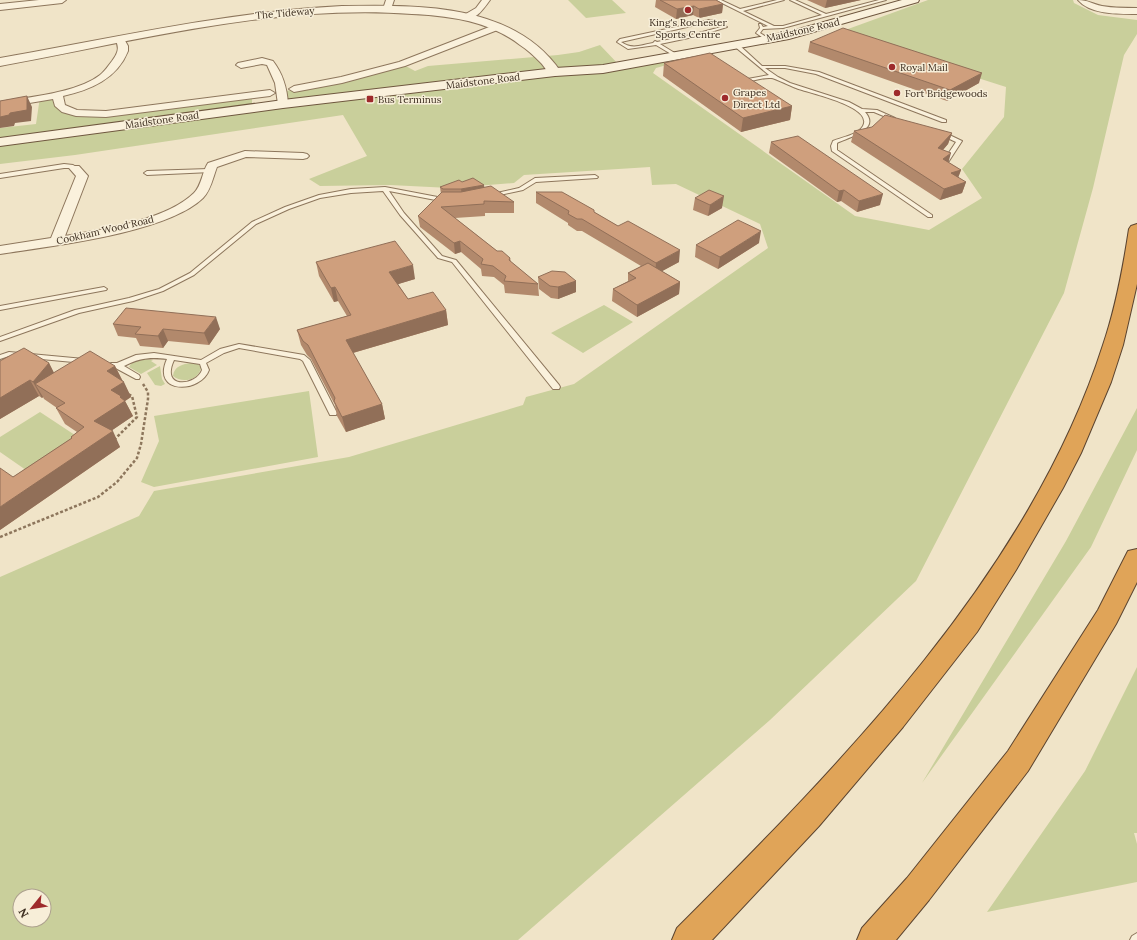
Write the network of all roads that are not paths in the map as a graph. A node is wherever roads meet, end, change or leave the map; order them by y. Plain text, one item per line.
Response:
1 (62, 0) edge
2 (486, 0) edge
3 (718, 0) edge
4 (782, 0) edge
5 (792, 0) edge
6 (884, 0) edge
7 (914, 0) edge
8 (1082, 0) edge
9 (388, 5) edge
10 (0, 7) edge
11 (739, 11) junction
12 (1134, 11) edge
13 (826, 16) junction
14 (467, 17) junction
15 (753, 17) junction
16 (497, 27) junction
17 (682, 27) junction
18 (774, 28) junction
19 (634, 30) dead end
20 (764, 33) junction
21 (644, 35) junction
22 (696, 35) junction
23 (789, 35) junction
24 (120, 39) junction
25 (657, 44) junction
26 (736, 45) junction
27 (676, 56) junction
28 (0, 58) edge
29 (0, 62) edge
30 (240, 65) dead end
31 (761, 67) junction
32 (555, 72) junction
33 (773, 76) junction
34 (738, 80) edge
35 (294, 89) dead end
36 (270, 93) dead end
37 (57, 94) junction
38 (283, 104) junction
39 (0, 105) edge
40 (862, 110) junction
41 (900, 121) edge
42 (944, 121) dead end
43 (936, 132) edge
44 (0, 142) edge
45 (304, 156) dead end
46 (947, 160) edge
47 (75, 168) joint
48 (209, 171) junction
49 (147, 173) dead end
50 (0, 176) edge
51 (595, 177) dead end
52 (385, 189) junction
53 (484, 196) edge
54 (456, 200) edge
55 (930, 216) dead end
56 (1137, 229) edge
57 (56, 242) junction
58 (0, 250) edge
59 (104, 289) dead end
60 (0, 308) edge
61 (0, 339) edge
62 (0, 357) edge
63 (172, 357) junction
64 (90, 362) edge
65 (202, 362) junction
66 (105, 364) edge
67 (117, 366) junction
68 (136, 377) road end
69 (556, 387) dead end
70 (332, 413) dead end
71 (1137, 558) edge
72 (689, 940) edge
73 (874, 940) edge

1 - 10 street
2 - 14 street
3 - 11 lane
4 - 11 lane
5 - 13 lane
6 - 13 lane
7 - 23 main road, Maidstone Road
8 - 12 street
9 - 14 street, The Tideway
9 - 24 street, The Tideway
11 - 15 lane
13 - 18 lane
14 - 16 street, The Tideway
15 - 18 lane
15 - 20 lane
16 - 32 street, The Tideway
16 - 35 street
17 - 21 lane
17 - 22 lane
17 - 22 lane
18 - 20 lane
18 - 23 lane
19 - 21 lane
20 - 23 main road, Maidstone Road
20 - 26 main road, Maidstone Road
21 - 25 lane
21 - 25 lane
22 - 25 lane
24 - 29 street, The Tideway
24 - 37 street
25 - 27 lane
26 - 27 main road, Maidstone Road
26 - 31 lane
27 - 32 main road, Maidstone Road
28 - 29 street
30 - 38 street
31 - 33 lane
31 - 42 lane
32 - 38 main road, Maidstone Road
33 - 34 lane
33 - 40 lane
36 - 37 street, Maidstone Road
37 - 39 street
38 - 44 main road, Maidstone Road
40 - 41 lane
40 - 55 lane
43 - 46 lane
45 - 48 street
47 - 50 lane
47 - 57 street
48 - 49 lane
48 - 57 street, Cookham Wood Road
51 - 53 lane
52 - 54 lane
52 - 61 lane
52 - 69 lane
56 - 72 highway
57 - 58 street, Cookham Wood Road
59 - 60 lane
62 - 64 lane
63 - 65 lane
63 - 65 lane
63 - 67 lane
65 - 70 lane
66 - 67 lane
67 - 68 lane
71 - 73 highway

